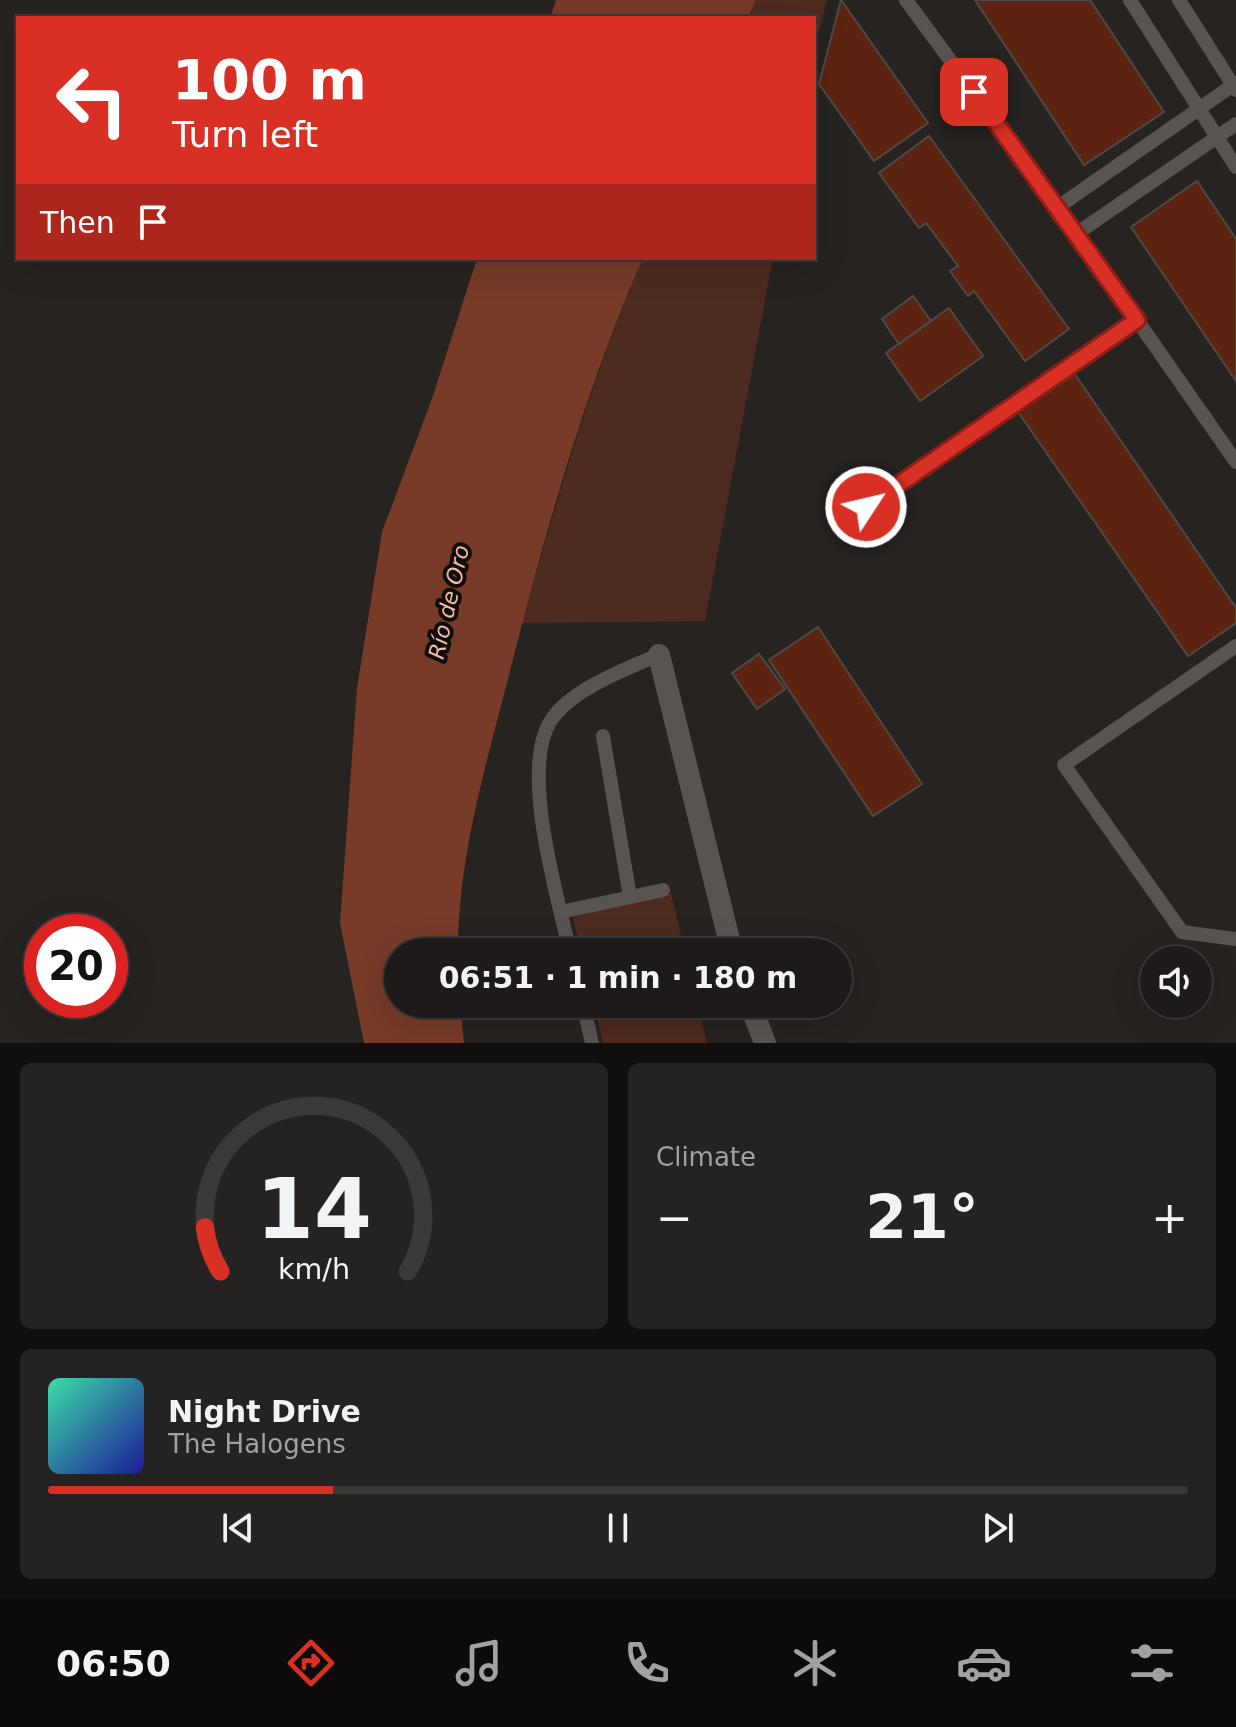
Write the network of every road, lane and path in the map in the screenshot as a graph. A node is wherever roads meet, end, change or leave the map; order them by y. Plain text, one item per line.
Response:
1 (906, 0) edge
2 (1130, 0) edge
3 (1179, 0) edge
4 (1235, 86) edge
5 (1200, 109) junction
6 (1236, 124) edge
7 (1217, 137) junction
8 (1236, 167) edge
9 (1058, 207) junction
10 (1076, 234) junction
11 (1137, 320) junction
12 (1236, 462) edge
13 (866, 507) dead end
14 (1236, 646) edge
15 (659, 655) joint
16 (603, 736) dead end
17 (663, 890) dead end
18 (630, 897) junction
19 (561, 912) junction
20 (567, 938) edge
21 (729, 938) edge
22 (1236, 939) edge
23 (586, 1018) edge
24 (755, 1018) edge
25 (592, 1043) edge
26 (765, 1043) edge

1 - 9 lane
2 - 5 lane
3 - 4 lane
4 - 5 lane
5 - 7 lane
5 - 9 lane
6 - 7 lane
7 - 8 lane
7 - 10 lane
9 - 10 lane
10 - 11 lane
11 - 12 lane
11 - 13 lane
14 - 22 lane
15 - 19 lane
15 - 21 street
16 - 18 lane
17 - 18 lane
18 - 19 lane
19 - 20 lane
23 - 25 lane
24 - 26 street

